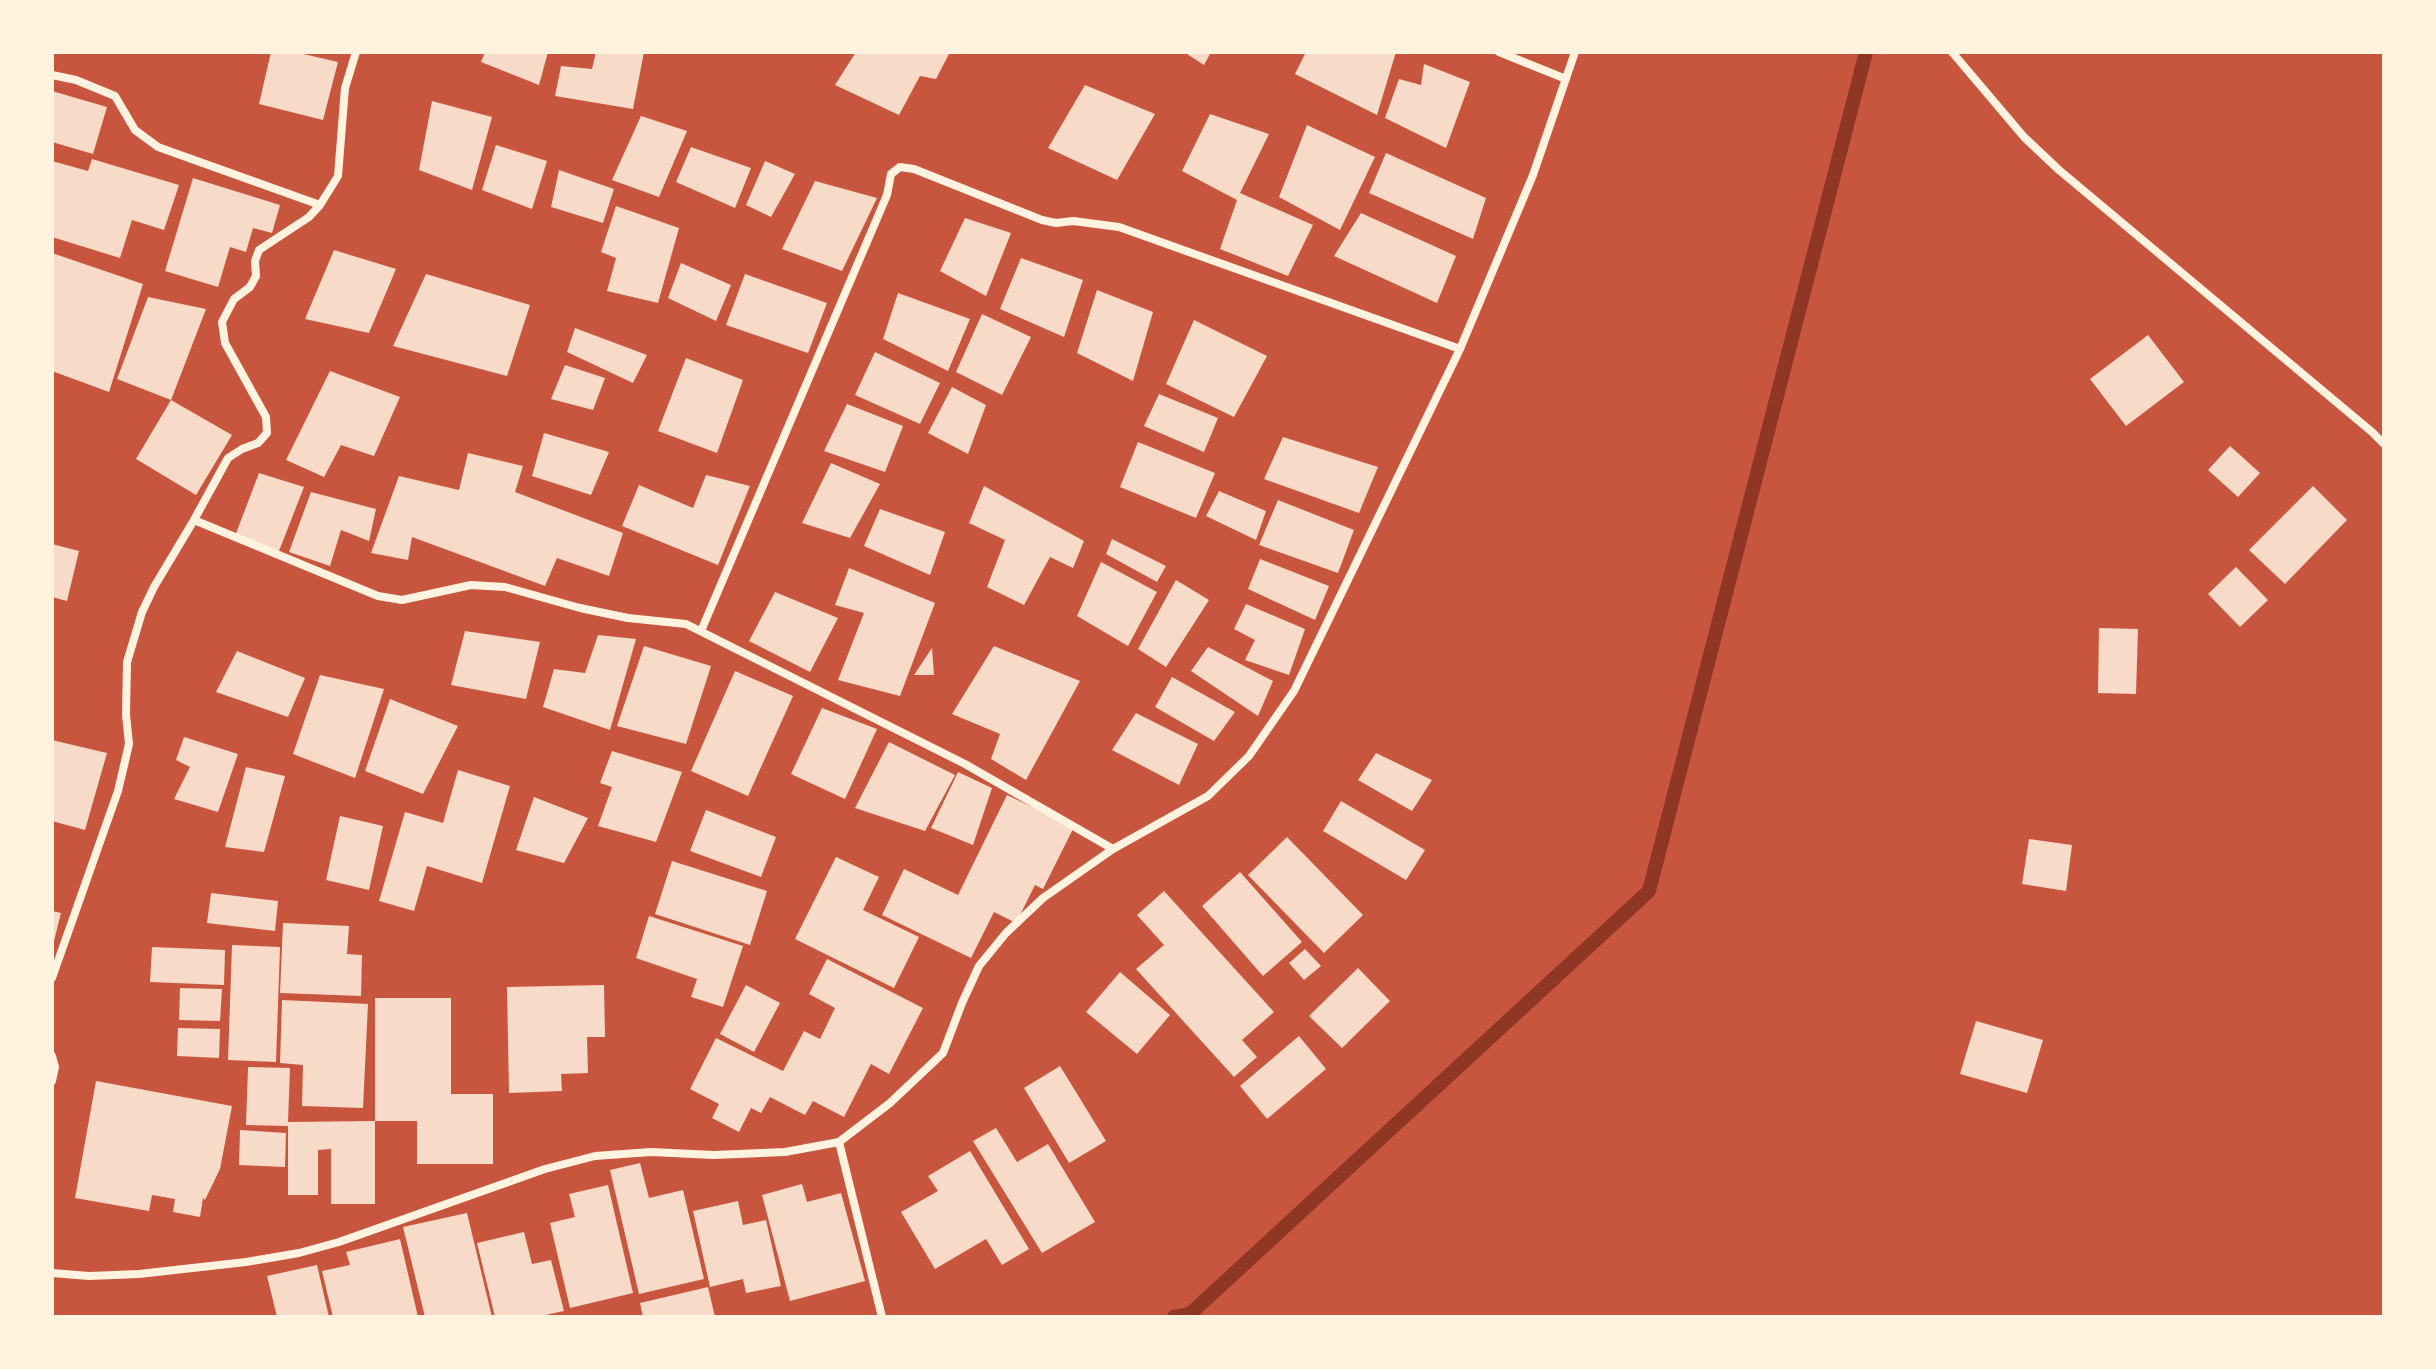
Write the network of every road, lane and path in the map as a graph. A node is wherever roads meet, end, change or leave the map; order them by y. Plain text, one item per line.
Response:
1 (356, 52) edge
2 (1499, 52) edge
3 (1575, 52) edge
4 (1952, 52) edge
5 (52, 75) edge
6 (1566, 79) junction
7 (320, 205) junction
8 (1460, 349) junction
9 (2384, 444) edge
10 (194, 520) junction
11 (701, 631) junction
12 (1113, 849) junction
13 (52, 978) edge
14 (52, 1056) edge
15 (52, 1081) edge
16 (839, 1142) junction
17 (52, 1273) edge
18 (882, 1317) edge

1 - 7 street
2 - 6 street
3 - 6 street
4 - 9 street
5 - 7 street
6 - 8 street
7 - 10 street
8 - 11 street
8 - 12 street
10 - 11 street
10 - 13 street
11 - 12 street
12 - 16 street
14 - 15 street
16 - 17 street
16 - 18 street

